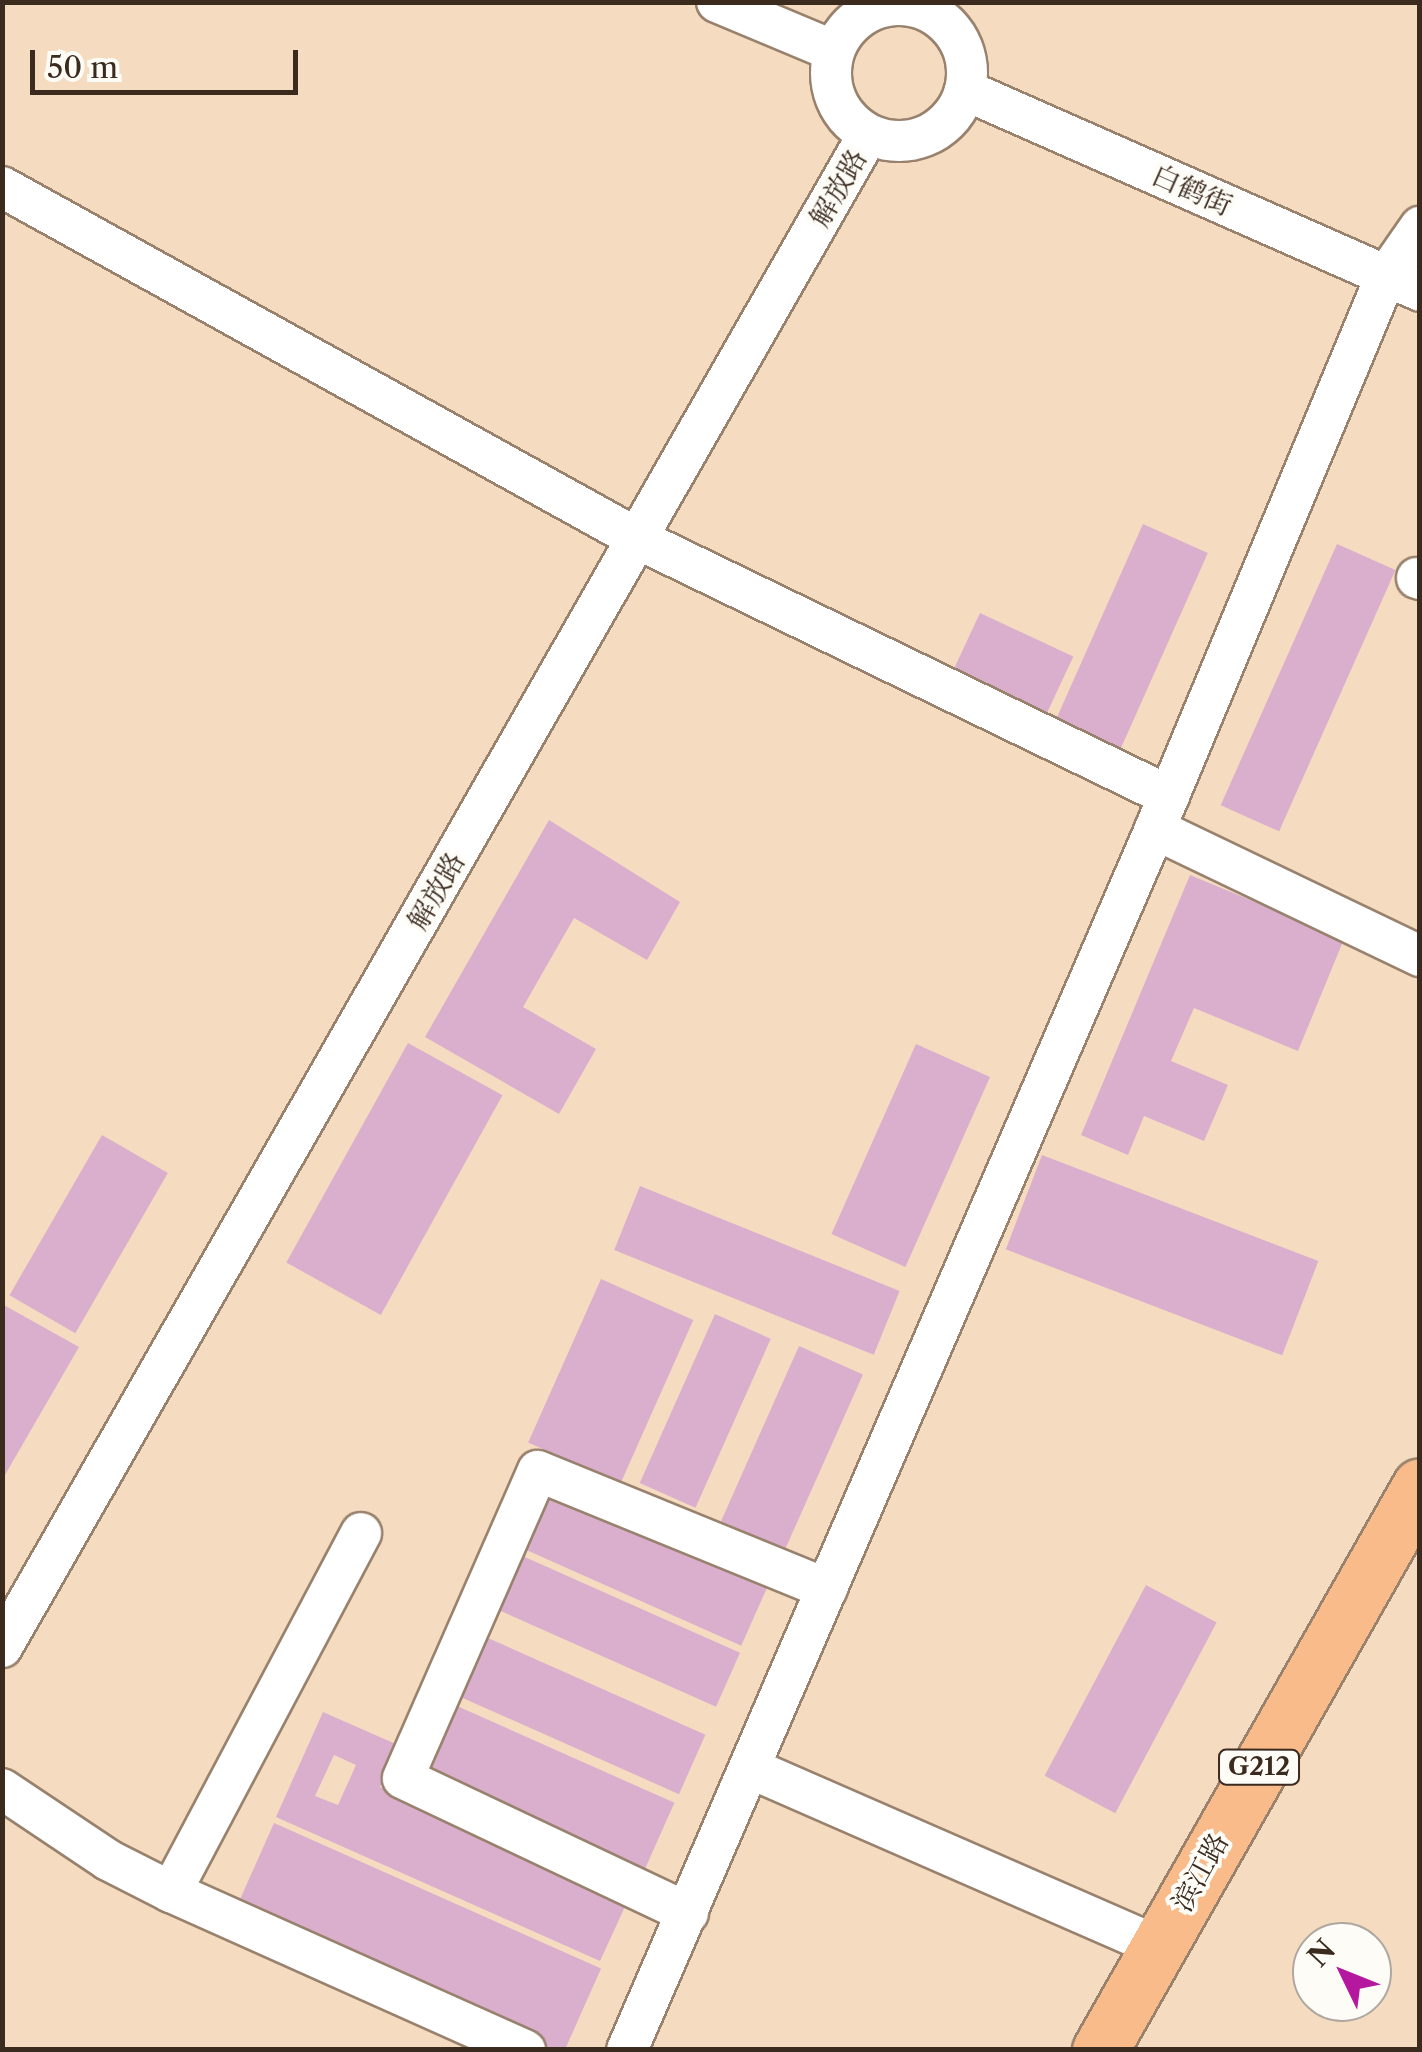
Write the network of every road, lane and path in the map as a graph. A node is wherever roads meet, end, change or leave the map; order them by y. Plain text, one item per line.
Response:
1 (717, 2) edge
2 (949, 11) edge
3 (834, 51) junction
4 (966, 90) junction
5 (868, 135) junction
6 (2, 187) edge
7 (1420, 227) edge
8 (1403, 283) edge
9 (638, 539) junction
10 (1162, 812) junction
11 (1420, 956) edge
12 (1420, 1486) edge
13 (362, 1533) dead end
14 (1420, 1559) edge
15 (827, 1589) junction
16 (2, 1647) edge
17 (752, 1769) junction
18 (2, 1790) edge
19 (171, 1892) junction
20 (688, 1913) junction
21 (1158, 1946) junction
22 (525, 2050) edge
23 (628, 2050) edge
24 (1100, 2050) edge
25 (1142, 2050) edge

1 - 3 street
2 - 3 street
2 - 4 street
3 - 5 street
4 - 5 street
4 - 8 street, 白鹤街
5 - 9 street, 解放路
6 - 9 street
7 - 8 street
8 - 10 street
9 - 10 street
9 - 16 street, 解放路
10 - 11 street
10 - 15 street
12 - 21 highway, 滨江路 / G212
13 - 19 street
14 - 25 highway, 滨江路 / G212
15 - 17 street
15 - 20 street
17 - 20 street
17 - 21 street
18 - 19 street
19 - 22 street
20 - 23 street
21 - 24 highway, 滨江路 / G212

